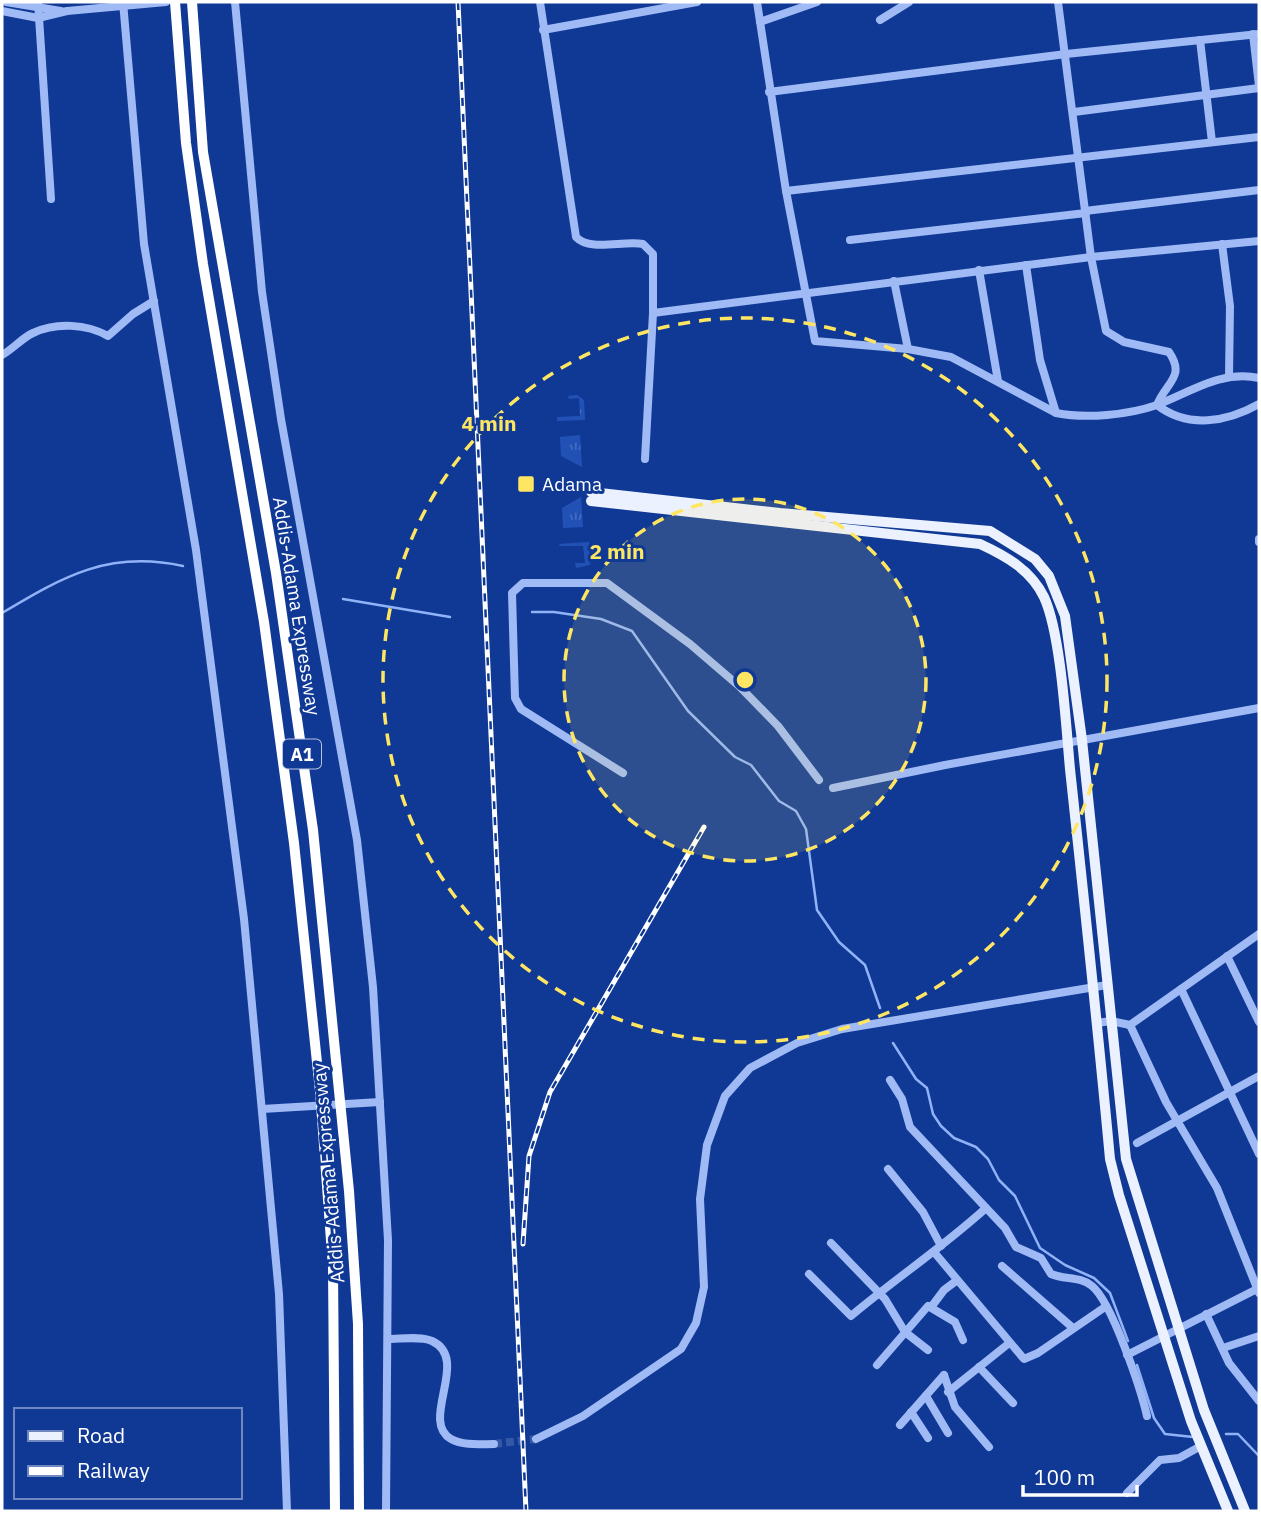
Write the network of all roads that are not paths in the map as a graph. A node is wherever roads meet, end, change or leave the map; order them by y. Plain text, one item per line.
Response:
1 (6, 2) edge
2 (166, 2) edge
3 (175, 2) edge
4 (192, 2) edge
5 (236, 2) edge
6 (540, 2) edge
7 (697, 2) edge
8 (757, 2) edge
9 (817, 2) edge
10 (909, 2) edge
11 (1058, 2) edge
12 (124, 3) edge
13 (38, 9) edge
14 (2, 11) edge
15 (880, 20) dead end
16 (760, 22) junction
17 (543, 30) junction
18 (1256, 34) edge
19 (1200, 40) junction
20 (1066, 54) junction
21 (1259, 87) edge
22 (769, 92) junction
23 (1207, 95) junction
24 (1074, 113) junction
25 (1259, 137) edge
26 (1212, 142) junction
27 (1079, 156) junction
28 (1259, 190) edge
29 (786, 191) junction
30 (51, 199) dead end
31 (1085, 212) junction
32 (850, 240) dead end
33 (1259, 241) edge
34 (1222, 244) junction
35 (1091, 257) junction
36 (1026, 265) junction
37 (979, 270) junction
38 (894, 281) junction
39 (804, 292) junction
40 (154, 301) junction
41 (653, 313) junction
42 (908, 349) junction
43 (2, 355) edge
44 (1229, 377) junction
45 (1259, 378) edge
46 (998, 381) junction
47 (1259, 404) edge
48 (1157, 405) junction
49 (1056, 414) junction
50 (645, 459) dead end
51 (1259, 708) edge
52 (1082, 740) junction
53 (1068, 743) junction
54 (622, 773) dead end
55 (820, 780) dead end
56 (833, 789) dead end
57 (1259, 934) edge
58 (1227, 956) junction
59 (1107, 985) junction
60 (1094, 987) junction
61 (1181, 989) junction
62 (1111, 1021) junction
63 (1259, 1022) edge
64 (1097, 1023) junction
65 (1130, 1025) junction
66 (1259, 1076) edge
67 (890, 1080) dead end
68 (1230, 1092) junction
69 (380, 1102) junction
70 (262, 1109) junction
71 (1178, 1122) junction
72 (1137, 1143) dead end
73 (1259, 1154) edge
74 (888, 1169) dead end
75 (986, 1208) junction
76 (831, 1243) dead end
77 (941, 1246) junction
78 (934, 1252) junction
79 (1002, 1266) dead end
80 (809, 1274) dead end
81 (956, 1280) junction
82 (1258, 1291) edge
83 (878, 1293) junction
84 (932, 1306) junction
85 (1105, 1307) junction
86 (1206, 1314) junction
87 (1179, 1327) junction
88 (1073, 1328) junction
89 (905, 1332) junction
90 (1164, 1334) junction
91 (1259, 1336) edge
92 (388, 1339) junction
93 (962, 1340) dead end
94 (1008, 1343) junction
95 (1223, 1349) junction
96 (928, 1350) dead end
97 (1127, 1355) junction
98 (877, 1364) dead end
99 (979, 1367) junction
100 (948, 1392) junction
101 (926, 1396) junction
102 (1259, 1401) edge
103 (1013, 1403) dead end
104 (911, 1412) junction
105 (1147, 1416) dead end
106 (900, 1424) dead end
107 (948, 1433) dead end
108 (928, 1438) dead end
109 (536, 1439) tunnel mouth
110 (494, 1444) tunnel mouth
111 (1201, 1446) junction
112 (989, 1447) dead end
113 (1127, 1493) dead end
114 (287, 1511) edge
115 (335, 1511) edge
116 (359, 1511) edge
117 (386, 1511) edge
118 (1228, 1511) edge
119 (1245, 1511) edge

1 - 13 street
2 - 12 street
3 - 115 highway, Addis-Adama Expressway / A1
4 - 116 highway, Addis-Adama Expressway / A1
5 - 69 street
6 - 17 street
7 - 17 street
8 - 16 street
9 - 16 street
10 - 15 street
11 - 20 street
12 - 13 street
12 - 40 street
13 - 14 street
13 - 30 street
16 - 22 street
17 - 41 street
18 - 19 street
18 - 21 street
19 - 20 street
19 - 23 street
20 - 22 street
20 - 24 street
21 - 23 street
22 - 29 street
23 - 24 street
23 - 26 street
24 - 27 street
25 - 26 street
26 - 27 street
27 - 29 street
27 - 31 street
28 - 31 street
29 - 39 street
31 - 32 street
31 - 35 street
33 - 34 street
34 - 35 street
34 - 44 street
35 - 36 street
35 - 48 street
36 - 37 street
36 - 49 street
37 - 38 street
37 - 46 street
38 - 39 street
38 - 42 street
39 - 41 street
39 - 42 street
40 - 43 street
40 - 70 street
41 - 50 street
42 - 46 street
44 - 45 street
44 - 48 street
46 - 49 street
47 - 48 street
48 - 49 street
51 - 52 street
52 - 53 street
52 - 53 main road
52 - 59 main road
53 - 56 street
53 - 60 main road
54 - 55 street
57 - 58 street
58 - 61 street
58 - 63 street
59 - 60 street
59 - 62 main road
60 - 64 main road
60 - 109 street
61 - 65 street
61 - 68 street
62 - 64 street
62 - 65 street
62 - 87 main road
64 - 90 main road
65 - 71 street
66 - 68 street
67 - 75 street
68 - 71 street
68 - 73 street
69 - 70 street
69 - 92 street
70 - 114 street
71 - 72 street
71 - 82 street
74 - 77 street
75 - 77 street
75 - 85 street
76 - 83 street
77 - 78 street
78 - 81 street
78 - 83 street
79 - 88 street
80 - 83 street
81 - 84 street
81 - 94 street
82 - 86 street
83 - 89 street
84 - 89 street
84 - 93 street
85 - 88 street
85 - 97 street
86 - 87 street
86 - 95 street
87 - 90 street
87 - 119 main road
88 - 94 street
89 - 96 street
89 - 98 street
90 - 97 street
90 - 111 main road
91 - 95 street
92 - 110 street
92 - 117 street
94 - 99 street
95 - 102 street
97 - 105 street
99 - 100 street
99 - 103 street
100 - 101 street
100 - 112 street
101 - 104 street
101 - 107 street
104 - 106 street
104 - 108 street
111 - 113 street
111 - 118 main road

